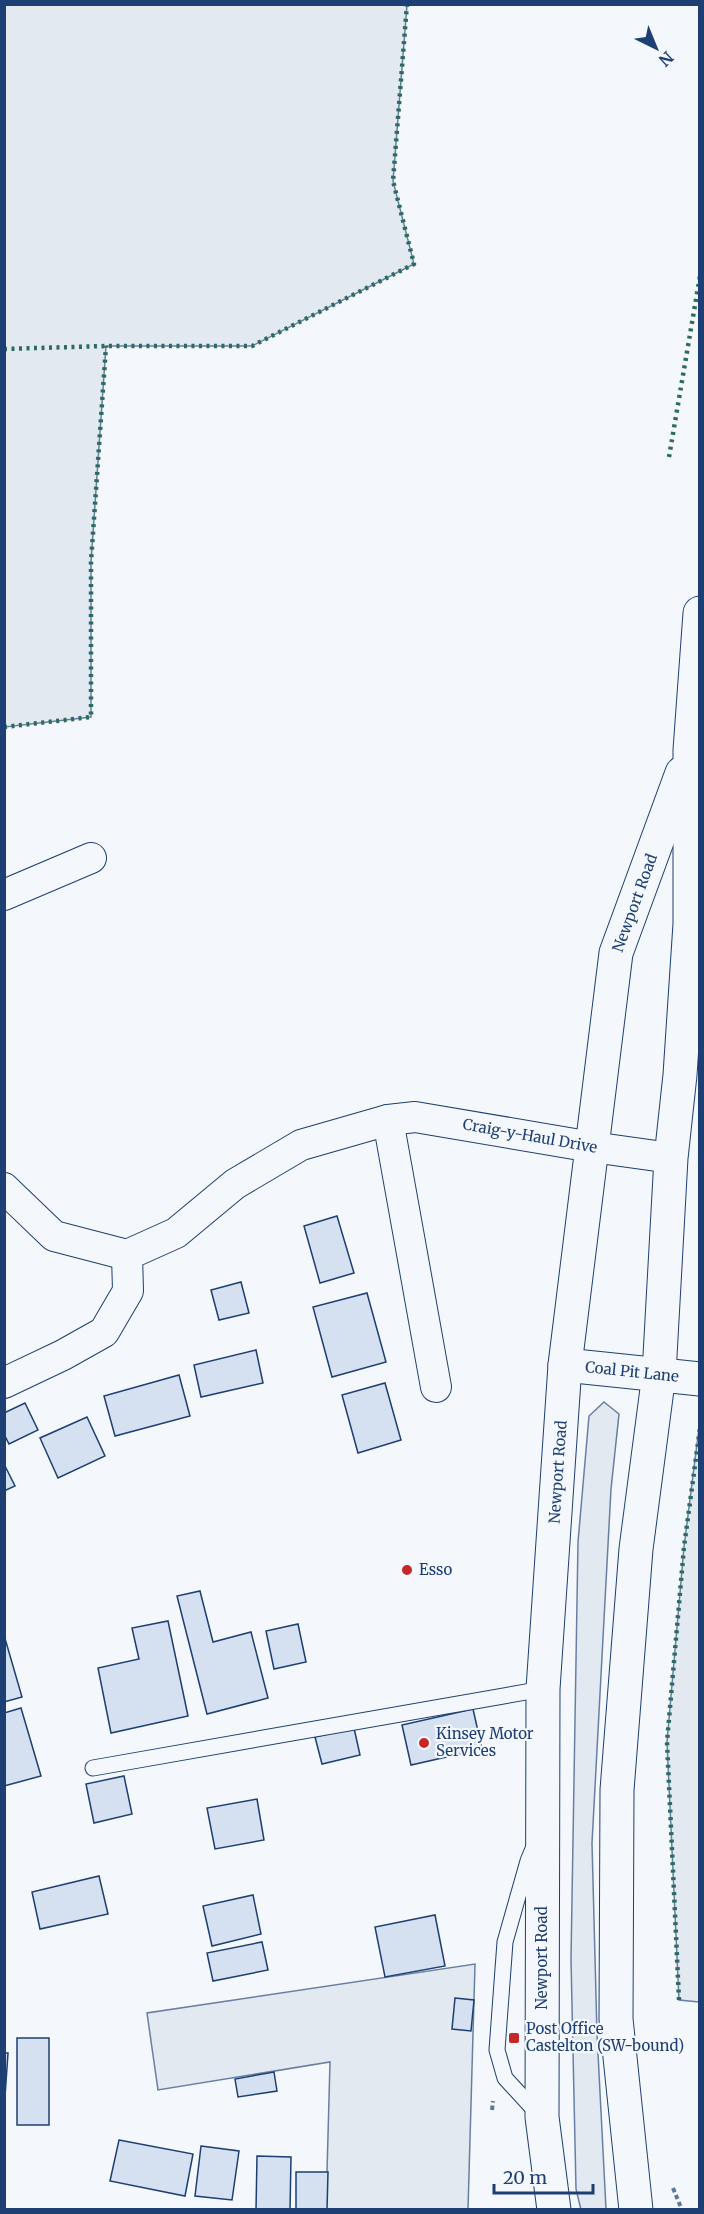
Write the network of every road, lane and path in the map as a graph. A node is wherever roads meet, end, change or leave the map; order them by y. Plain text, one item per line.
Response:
1 (699, 617) edge
2 (690, 750) junction
3 (91, 858) dead end
4 (4, 895) edge
5 (388, 1120) junction
6 (592, 1147) junction
7 (671, 1158) junction
8 (4, 1188) edge
9 (127, 1255) junction
10 (565, 1365) junction
11 (659, 1374) junction
12 (699, 1379) edge
13 (4, 1383) edge
14 (436, 1387) dead end
15 (543, 1689) junction
16 (93, 1768) dead end
17 (542, 1829) junction
18 (542, 2117) junction
19 (672, 2188) dead end
20 (554, 2210) edge
21 (636, 2210) edge
22 (682, 2210) edge

1 - 2 main road, Newport Road
2 - 6 main road, Newport Road
2 - 7 main road, Newport Road
3 - 4 street
5 - 6 street, Craig-y-Haul Drive
5 - 9 street, Craig-y-Haul Drive
5 - 14 street
6 - 7 street, Craig-y-Haul Drive
6 - 10 main road, Newport Road
7 - 11 main road, Newport Road
8 - 9 street
9 - 13 street
10 - 11 main road, Coal Pit Lane
10 - 15 main road, Newport Road
11 - 12 main road, Coal Pit Lane
11 - 21 main road, Newport Road
15 - 16 lane
15 - 17 main road, Newport Road
17 - 18 main road, Newport Road
17 - 18 lane
18 - 20 main road, Newport Road
19 - 22 path

